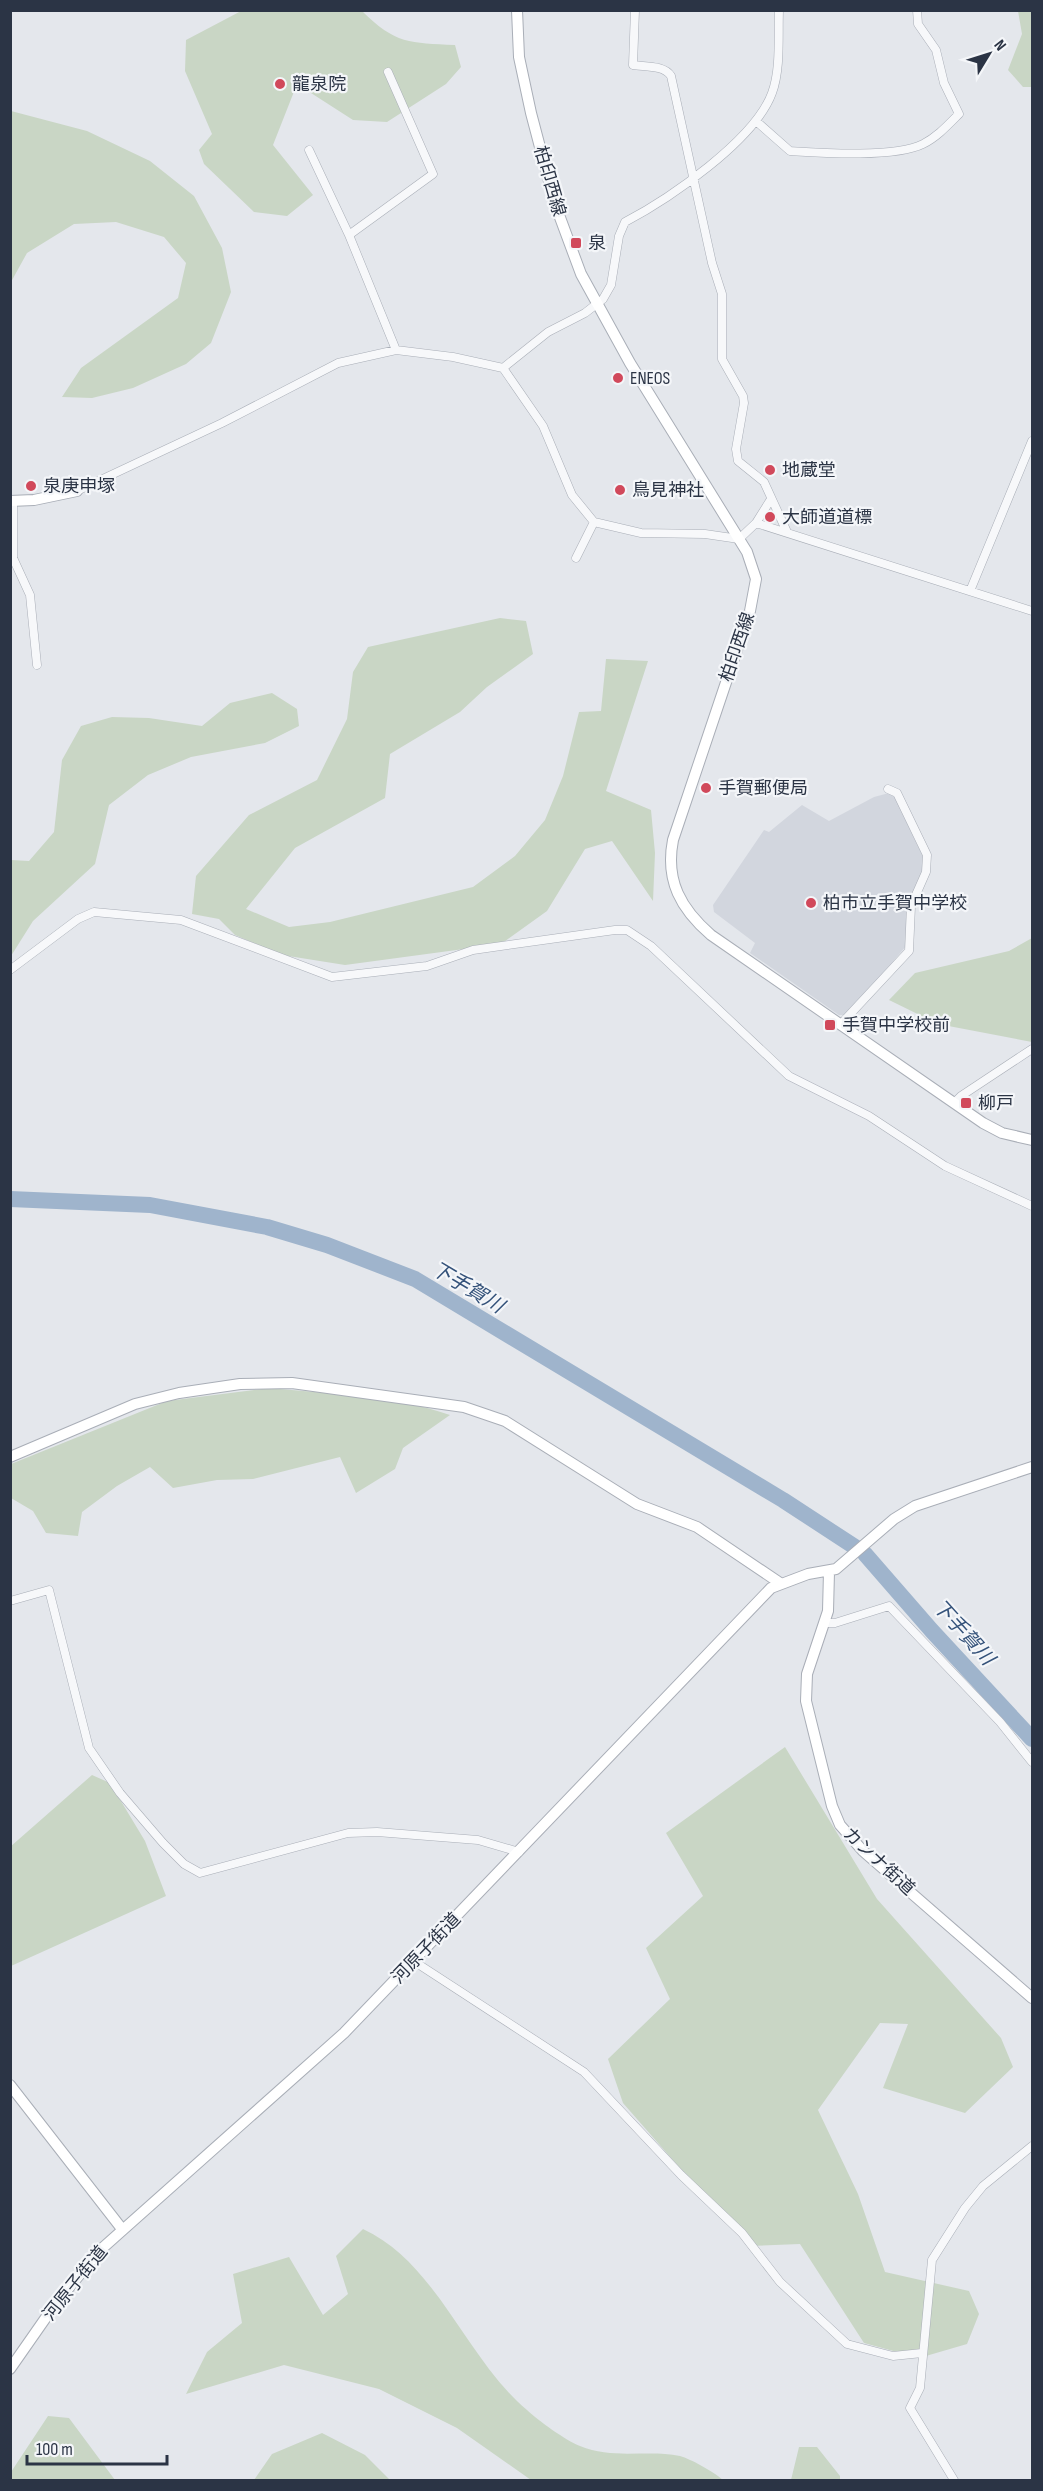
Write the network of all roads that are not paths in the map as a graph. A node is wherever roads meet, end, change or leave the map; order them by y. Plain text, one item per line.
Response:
1 (517, 10) edge
2 (635, 10) edge
3 (779, 10) edge
4 (917, 10) edge
5 (388, 72) dead end
6 (756, 121) junction
7 (309, 150) dead end
8 (694, 176) junction
9 (349, 235) junction
10 (597, 306) junction
11 (396, 350) junction
12 (502, 368) junction
13 (1032, 441) edge
14 (77, 491) joint
15 (771, 499) junction
16 (12, 505) edge
17 (594, 522) junction
18 (756, 523) junction
19 (787, 532) junction
20 (739, 539) junction
21 (576, 558) dead end
22 (970, 591) junction
23 (1032, 611) edge
24 (37, 665) dead end
25 (888, 789) dead end
26 (10, 970) edge
27 (840, 1025) junction
28 (1032, 1049) edge
29 (954, 1103) junction
30 (1032, 1140) edge
31 (1032, 1206) edge
32 (10, 1457) edge
33 (1032, 1467) edge
34 (829, 1572) junction
35 (780, 1583) junction
36 (10, 1601) edge
37 (825, 1623) junction
38 (1032, 1762) edge
39 (519, 1852) junction
40 (415, 1962) junction
41 (1032, 1998) edge
42 (10, 2085) edge
43 (1032, 2146) edge
44 (122, 2229) junction
45 (922, 2353) junction
46 (10, 2369) edge
47 (954, 2481) edge

1 - 10 street, 柏印西線
2 - 8 street
3 - 6 street
4 - 6 street
5 - 9 street
6 - 8 street
7 - 9 street
8 - 10 street
8 - 15 street
9 - 11 street
10 - 12 street
10 - 20 street, 柏印西線
11 - 12 street
11 - 14 street
12 - 17 street
13 - 22 street
14 - 16 street
15 - 18 street
15 - 19 street
16 - 24 street
17 - 20 street
17 - 21 street
18 - 19 street
18 - 20 street
19 - 22 street
20 - 27 street, 柏印西線
22 - 23 street
25 - 27 street
26 - 31 street
27 - 29 street, 柏印西線
28 - 29 street
29 - 30 street, 柏印西線
32 - 35 street
33 - 34 street, 河原子街道
34 - 35 street, 河原子街道
34 - 37 street, カンナ街道
35 - 39 street, 河原子街道
36 - 39 street
37 - 38 street
37 - 41 street, カンナ街道
39 - 40 street, 河原子街道
40 - 44 street, 河原子街道
40 - 45 street
42 - 44 street
43 - 45 street
44 - 46 street, 河原子街道
45 - 47 street

